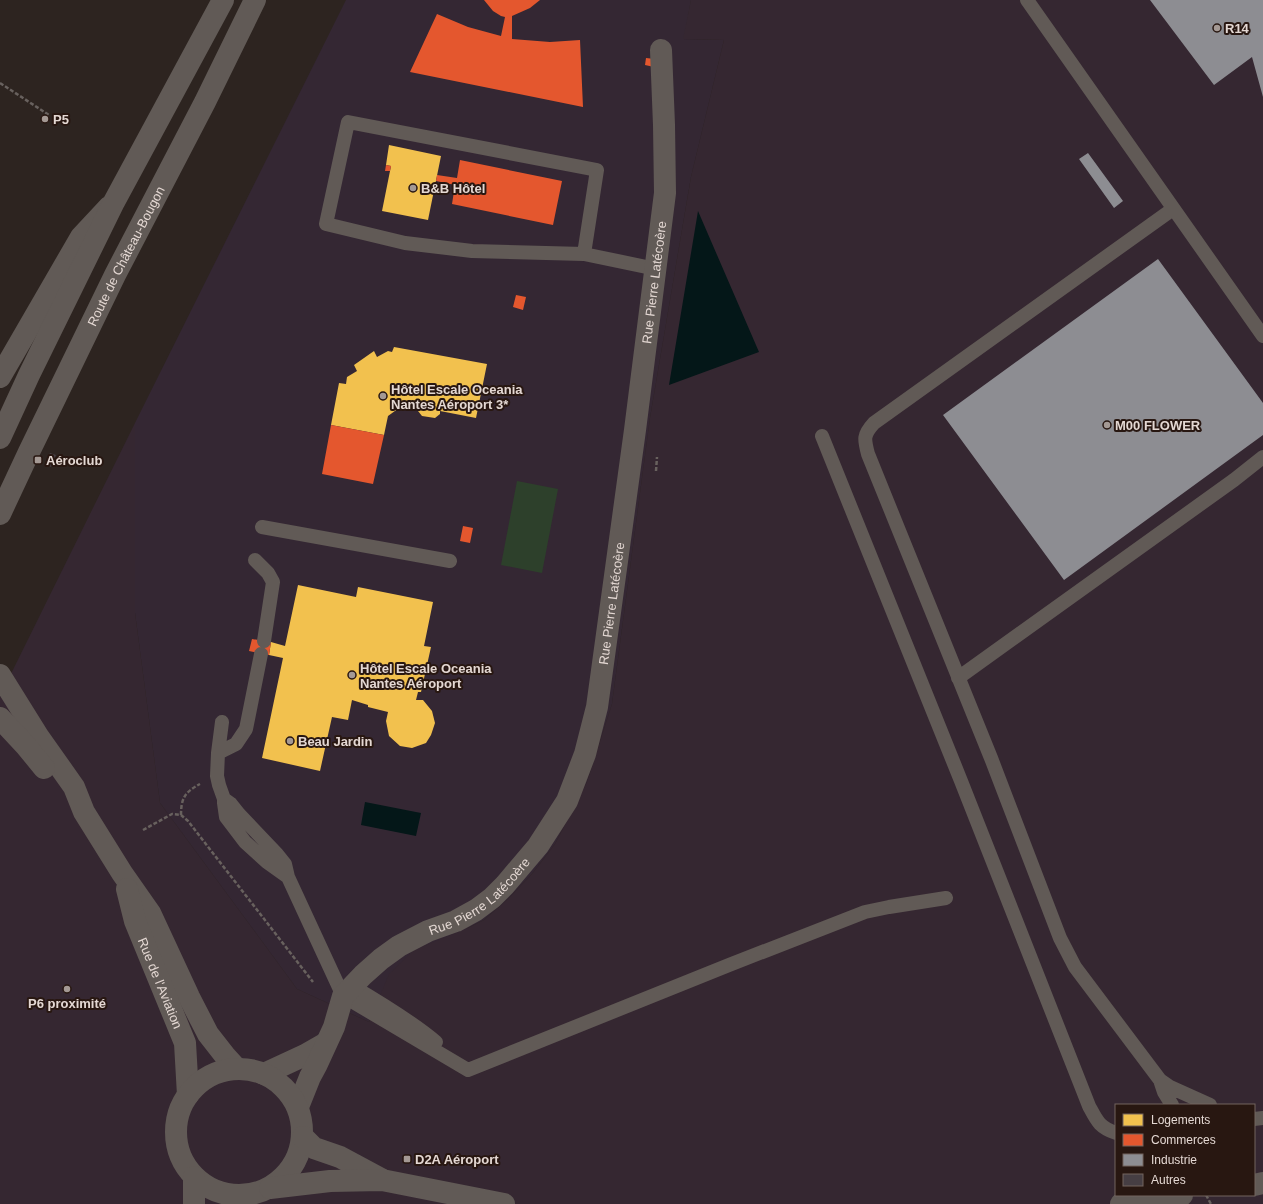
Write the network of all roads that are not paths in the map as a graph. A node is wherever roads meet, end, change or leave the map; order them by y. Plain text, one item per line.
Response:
1 (223, 0) edge
2 (255, 0) edge
3 (1026, 0) edge
4 (661, 50) dead end
5 (114, 202) junction
6 (1173, 209) junction
7 (584, 254) junction
8 (656, 269) junction
9 (1263, 336) edge
10 (0, 377) edge
11 (822, 436) dead end
12 (0, 438) edge
13 (1263, 457) edge
14 (0, 514) edge
15 (262, 527) dead end
16 (255, 560) dead end
17 (450, 561) dead end
18 (0, 675) edge
19 (958, 678) junction
20 (0, 718) edge
21 (222, 722) dead end
22 (218, 753) junction
23 (84, 812) junction
24 (122, 872) junction
25 (946, 898) dead end
26 (345, 996) junction
27 (326, 1043) junction
28 (237, 1069) junction
29 (264, 1074) junction
30 (1160, 1080) junction
31 (188, 1095) junction
32 (1171, 1104) edge
33 (1208, 1104) edge
34 (298, 1108) junction
35 (1115, 1133) edge
36 (303, 1137) junction
37 (194, 1177) junction
38 (382, 1180) junction
39 (270, 1188) junction
40 (1175, 1196) edge
41 (239, 1200) edge
42 (194, 1204) edge
43 (504, 1204) edge
44 (1121, 1204) edge

1 - 5 main road
2 - 14 main road, Route de Château-Bougon
3 - 6 lane
4 - 8 main road, Rue Pierre Latécoère
5 - 10 main road
5 - 12 main road
6 - 9 lane
6 - 19 lane
7 - 7 lane
7 - 8 lane
8 - 26 main road, Rue Pierre Latécoère
11 - 35 lane
13 - 19 lane
15 - 17 lane
16 - 22 lane
18 - 23 main road, Rue de l'Aviation
19 - 30 lane
20 - 23 main road, Rue de l'Aviation
21 - 22 lane
22 - 26 lane
23 - 24 main road, Rue de l'Aviation
24 - 28 main road, Rue de l'Aviation
24 - 31 main road, Rue de l'Aviation
25 - 26 lane
26 - 27 main road
27 - 29 main road
27 - 34 main road
28 - 29 main road
28 - 31 main road
29 - 34 main road
30 - 32 lane
30 - 33 lane
31 - 37 main road
34 - 36 main road
36 - 38 main road
36 - 39 main road
37 - 41 main road
37 - 42 main road
38 - 39 main road
38 - 43 main road
39 - 41 main road
40 - 44 main road

